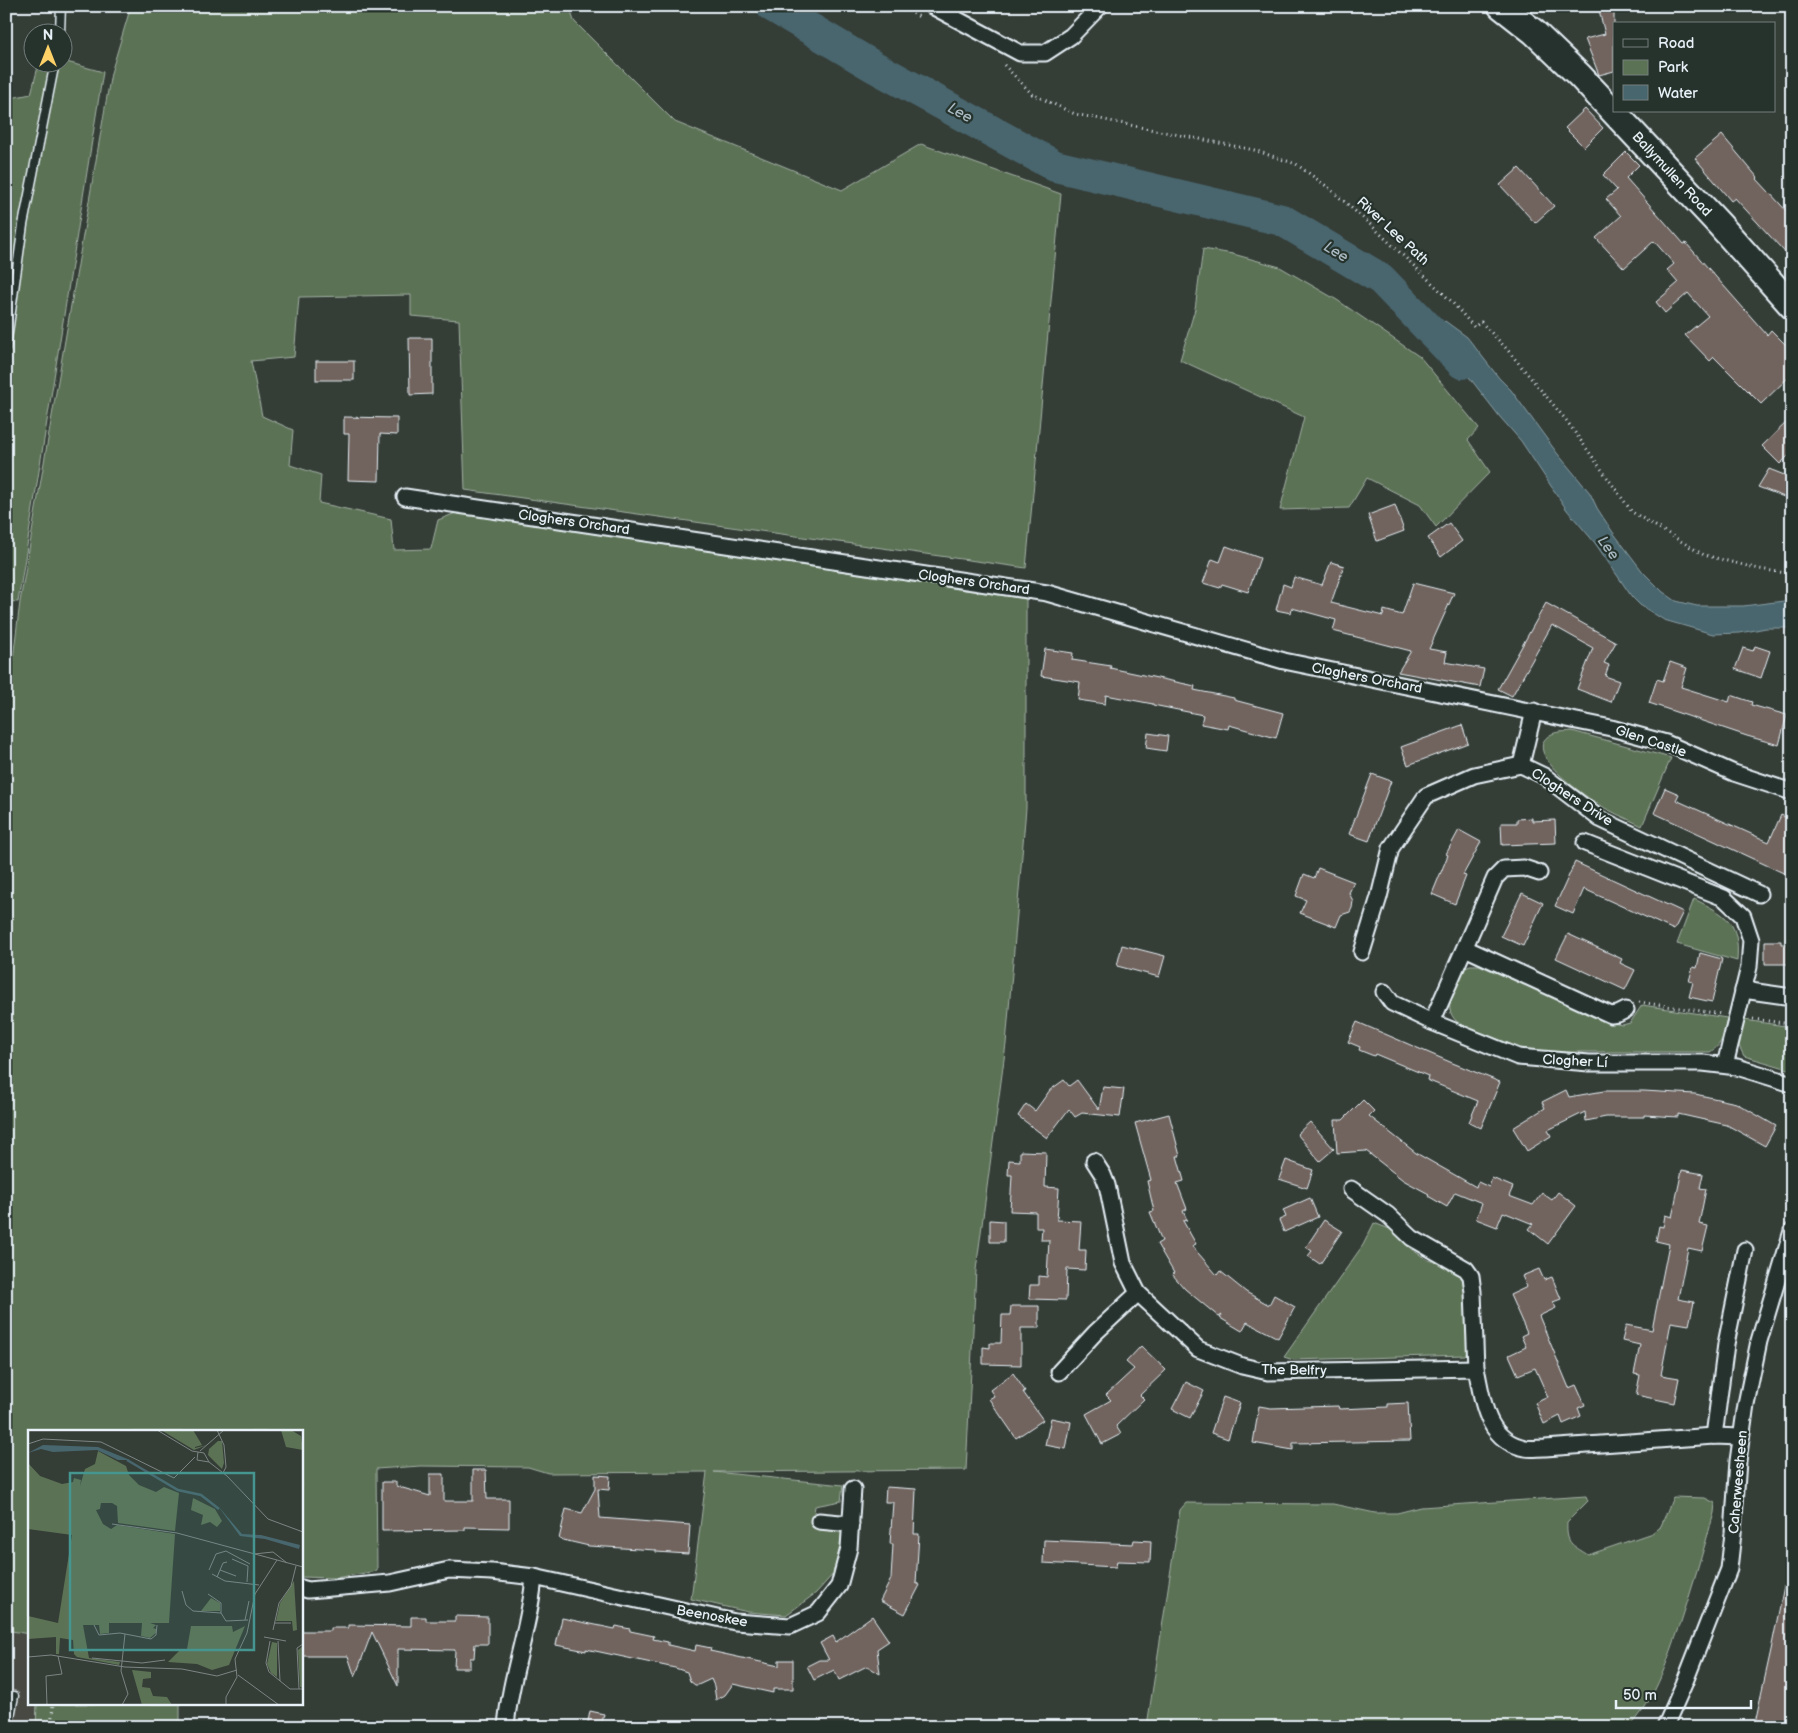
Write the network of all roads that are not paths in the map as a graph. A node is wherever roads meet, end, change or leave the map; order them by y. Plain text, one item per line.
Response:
1 (62, 6) edge
2 (932, 6) edge
3 (1100, 6) edge
4 (1501, 6) edge
5 (61, 22) edge
6 (53, 72) edge
7 (1613, 111) edge
8 (1614, 112) edge
9 (1792, 306) edge
10 (6, 347) edge
11 (406, 497) dead end
12 (1534, 711) junction
13 (1521, 765) junction
14 (1792, 792) edge
15 (1585, 843) dead end
16 (1539, 873) dead end
17 (1759, 894) dead end
18 (1465, 948) junction
19 (1362, 952) dead end
20 (1744, 990) junction
21 (1384, 992) dead end
22 (1792, 997) edge
23 (1626, 1010) road end
24 (1432, 1022) junction
25 (1725, 1065) junction
26 (1792, 1084) edge
27 (1094, 1161) dead end
28 (1351, 1189) dead end
29 (1792, 1231) edge
30 (1746, 1250) dead end
31 (1138, 1294) junction
32 (1476, 1368) junction
33 (1059, 1372) dead end
34 (1714, 1436) junction
35 (1741, 1437) junction
36 (853, 1489) dead end
37 (819, 1521) dead end
38 (851, 1524) junction
39 (534, 1577) junction
40 (302, 1588) edge
41 (14, 1696) dead end
42 (8, 1727) edge
43 (506, 1727) edge
44 (1665, 1727) edge

1 - 5 lane
2 - 3 street
4 - 7 main road, Ballymullen Road
6 - 10 lane
8 - 9 main road, Ballymullen Road
11 - 12 street, Cloghers Orchard
12 - 13 street
12 - 14 street, Glen Castle
13 - 17 street, Cloghers Drive
13 - 19 street, Cloghers Drive
15 - 20 street
16 - 18 street
18 - 23 street
18 - 24 street
20 - 22 street
20 - 25 street
21 - 24 street, Clogher Lí
24 - 25 street, Clogher Lí
25 - 26 street, Clogher Lí
27 - 31 street, The Belfry
28 - 32 street
29 - 35 street, Caherweesheen
30 - 34 street
31 - 32 street, The Belfry
31 - 33 street
32 - 34 street
34 - 35 street
35 - 44 street, Caherweesheen
36 - 38 street, Beenoskee
37 - 38 street
38 - 39 street, Beenoskee
39 - 40 street, Beenoskee
39 - 43 street
41 - 42 lane

